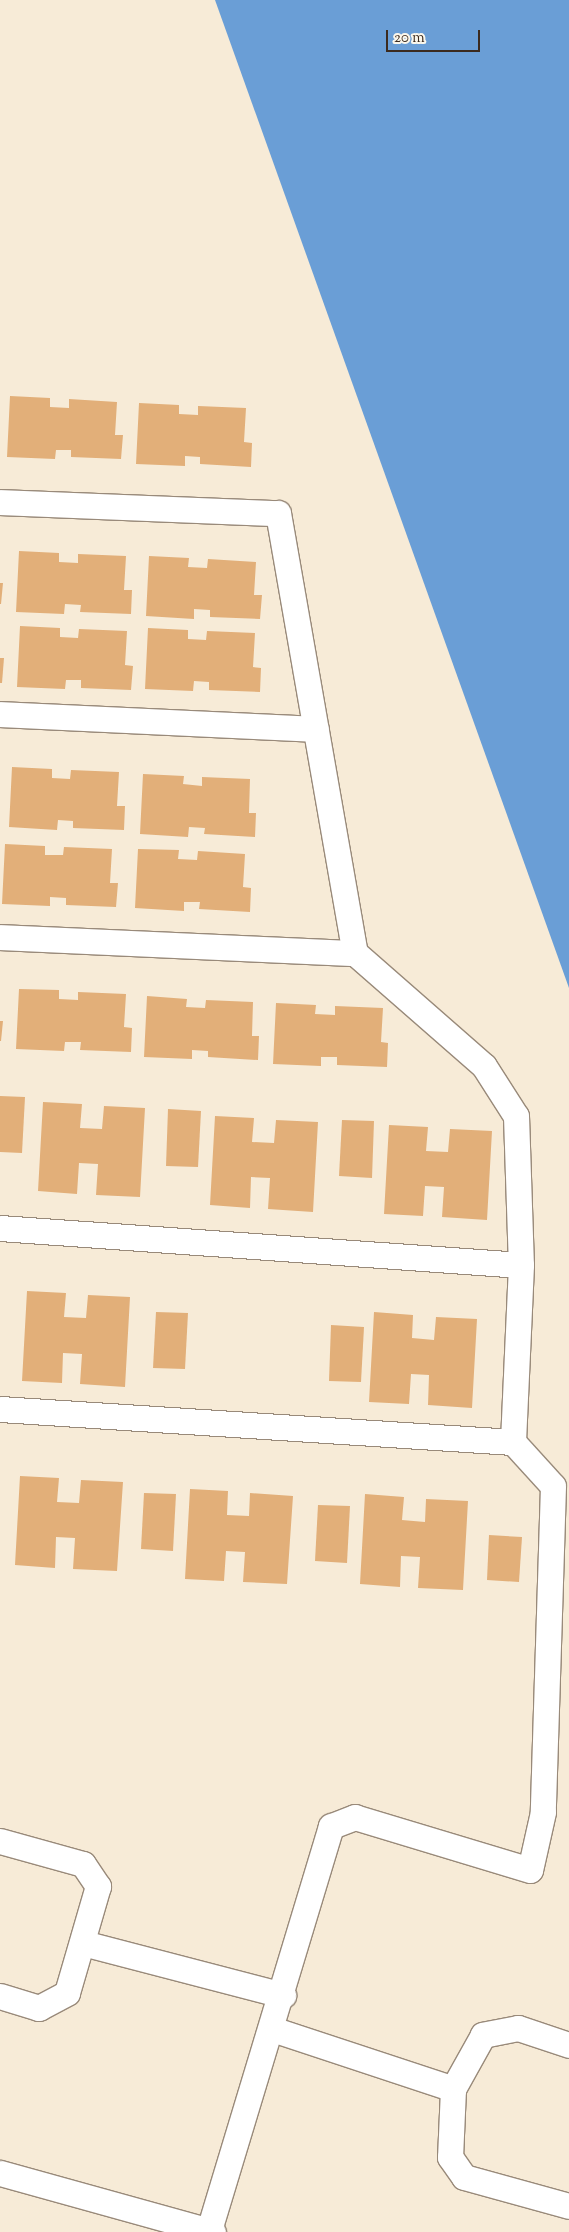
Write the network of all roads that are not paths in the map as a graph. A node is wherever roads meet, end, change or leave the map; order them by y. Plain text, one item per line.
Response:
1 (0, 502) edge
2 (0, 714) edge
3 (316, 729) junction
4 (0, 937) edge
5 (355, 953) junction
6 (0, 1228) edge
7 (521, 1265) junction
8 (0, 1410) edge
9 (513, 1442) junction
10 (0, 1841) edge
11 (83, 1943) junction
12 (283, 1995) junction
13 (0, 1996) edge
14 (272, 2029) junction
15 (569, 2045) edge
16 (453, 2089) junction
17 (0, 2173) edge
18 (569, 2206) edge
19 (211, 2231) edge

1 - 3 street
2 - 3 street
3 - 5 street
4 - 5 street
5 - 7 street
6 - 7 street
7 - 9 street
8 - 9 street
9 - 12 street
10 - 11 street
11 - 12 street
11 - 13 street
12 - 14 street
14 - 16 street
14 - 19 street
15 - 16 street
16 - 18 street
17 - 19 street

